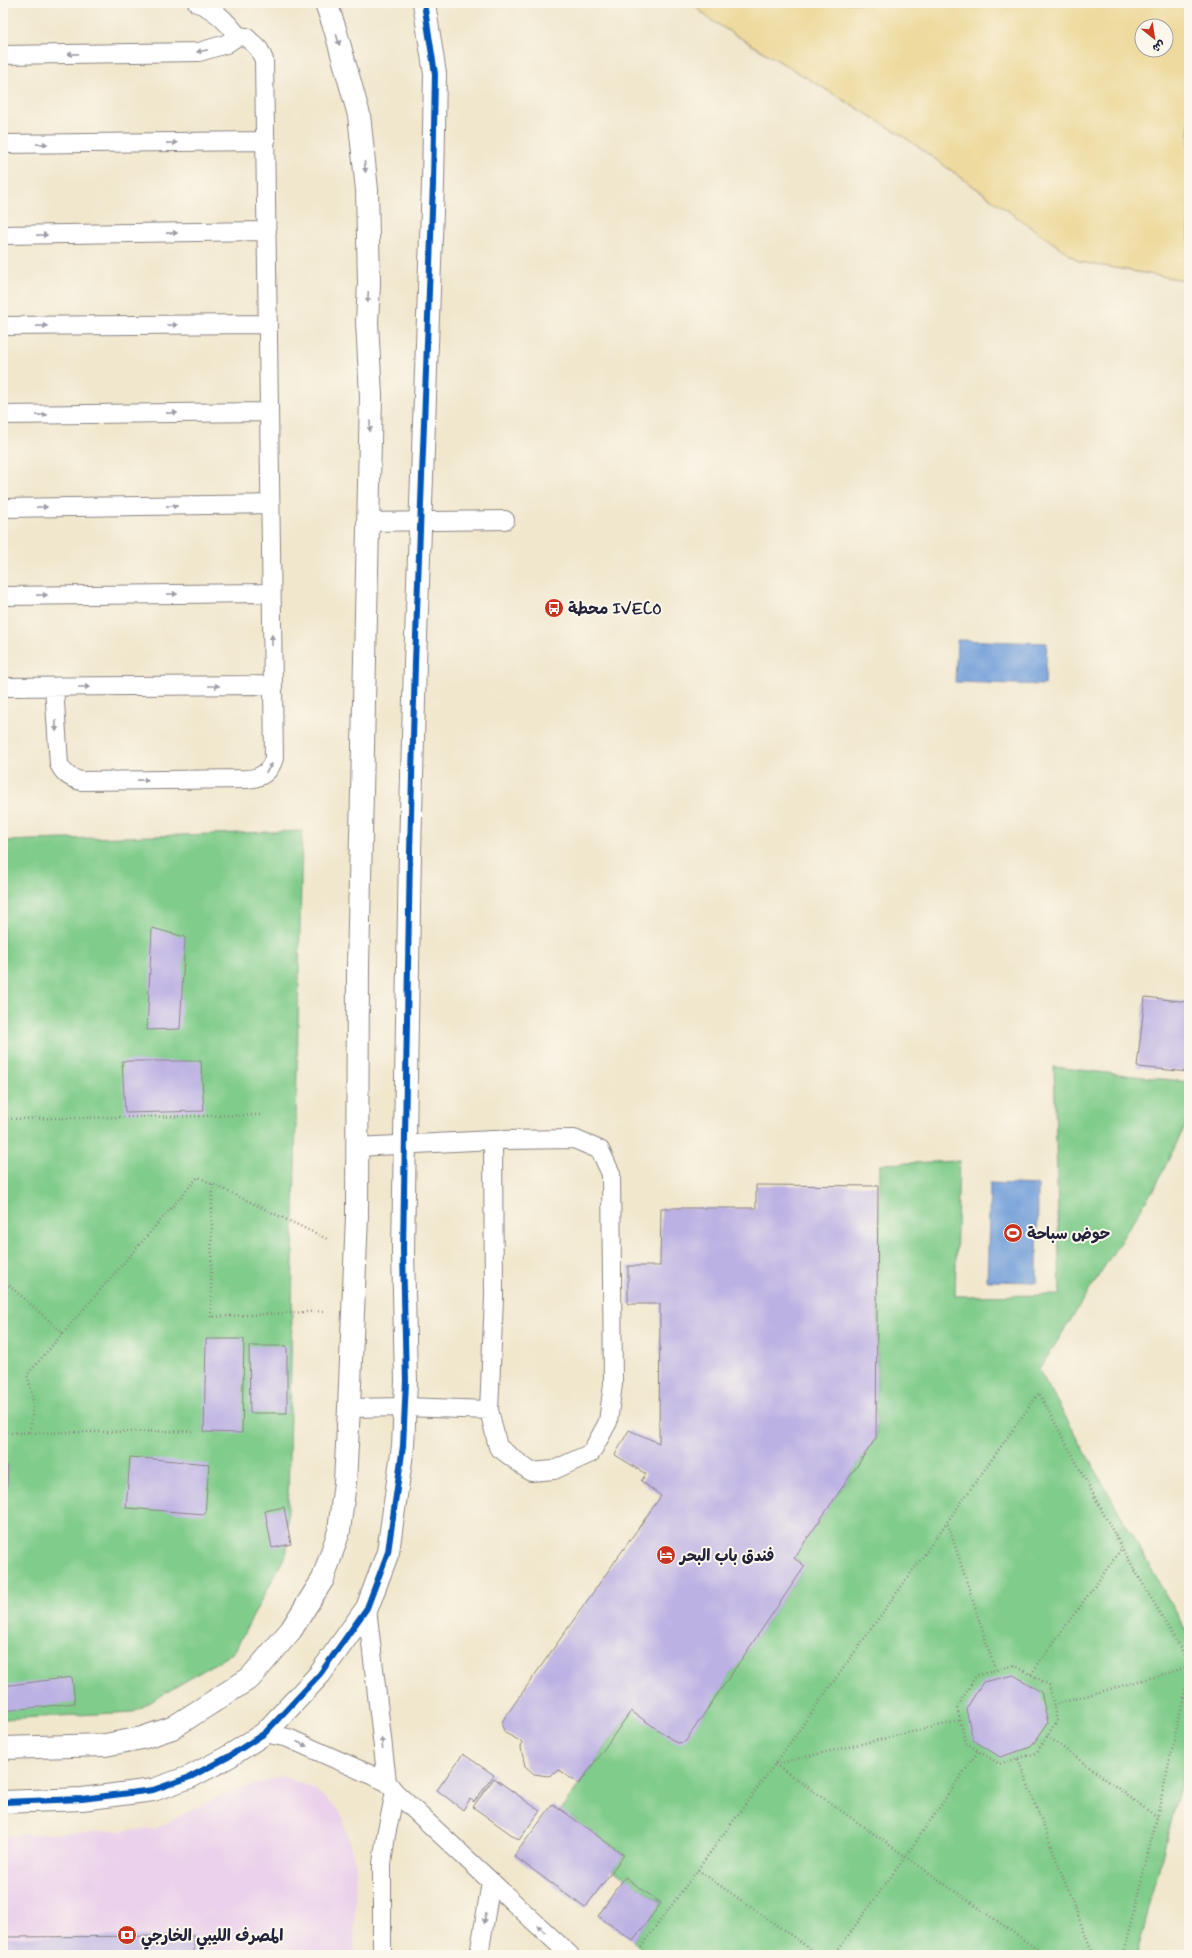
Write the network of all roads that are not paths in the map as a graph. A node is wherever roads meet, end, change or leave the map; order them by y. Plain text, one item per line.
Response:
1 (197, 3) edge
2 (326, 3) edge
3 (424, 3) edge
4 (238, 36) junction
5 (3, 55) edge
6 (266, 142) junction
7 (3, 144) edge
8 (267, 232) junction
9 (3, 235) edge
10 (268, 324) junction
11 (3, 326) edge
12 (269, 412) junction
13 (3, 415) edge
14 (270, 504) junction
15 (3, 508) edge
16 (505, 520) dead end
17 (420, 521) junction
18 (368, 522) junction
19 (271, 593) junction
20 (3, 596) edge
21 (272, 685) junction
22 (3, 687) edge
23 (54, 687) junction
24 (493, 1140) junction
25 (404, 1146) junction
26 (357, 1147) junction
27 (405, 1407) junction
28 (349, 1408) junction
29 (489, 1410) junction
30 (367, 1608) junction
31 (265, 1733) junction
32 (3, 1748) edge
33 (391, 1787) junction
34 (3, 1802) edge
35 (491, 1882) junction
36 (382, 1955) edge
37 (479, 1955) edge
38 (570, 1955) edge

1 - 4 lane
2 -> 18 street
3 - 17 street
4 -> 5 lane
4 - 6 lane
7 -> 6 lane
6 - 8 lane
9 -> 8 lane
8 - 10 lane
11 -> 10 lane
10 - 12 lane
13 -> 12 lane
12 - 14 lane
15 -> 14 lane
14 - 19 lane
16 - 17 lane
17 - 18 lane
17 - 25 street
18 - 26 street
20 -> 19 lane
21 -> 19 lane
23 -> 21 lane
23 -> 21 lane
22 - 23 lane
24 - 25 lane
24 - 29 lane
24 - 29 lane
25 - 26 lane
25 - 27 street
26 - 28 street
27 - 28 lane
27 - 29 lane
27 - 30 street
28 - 32 street
30 - 31 street
33 -> 30 lane
31 -> 33 lane
31 - 34 street
33 - 35 lane
33 - 36 lane
35 -> 37 lane
38 -> 35 lane

